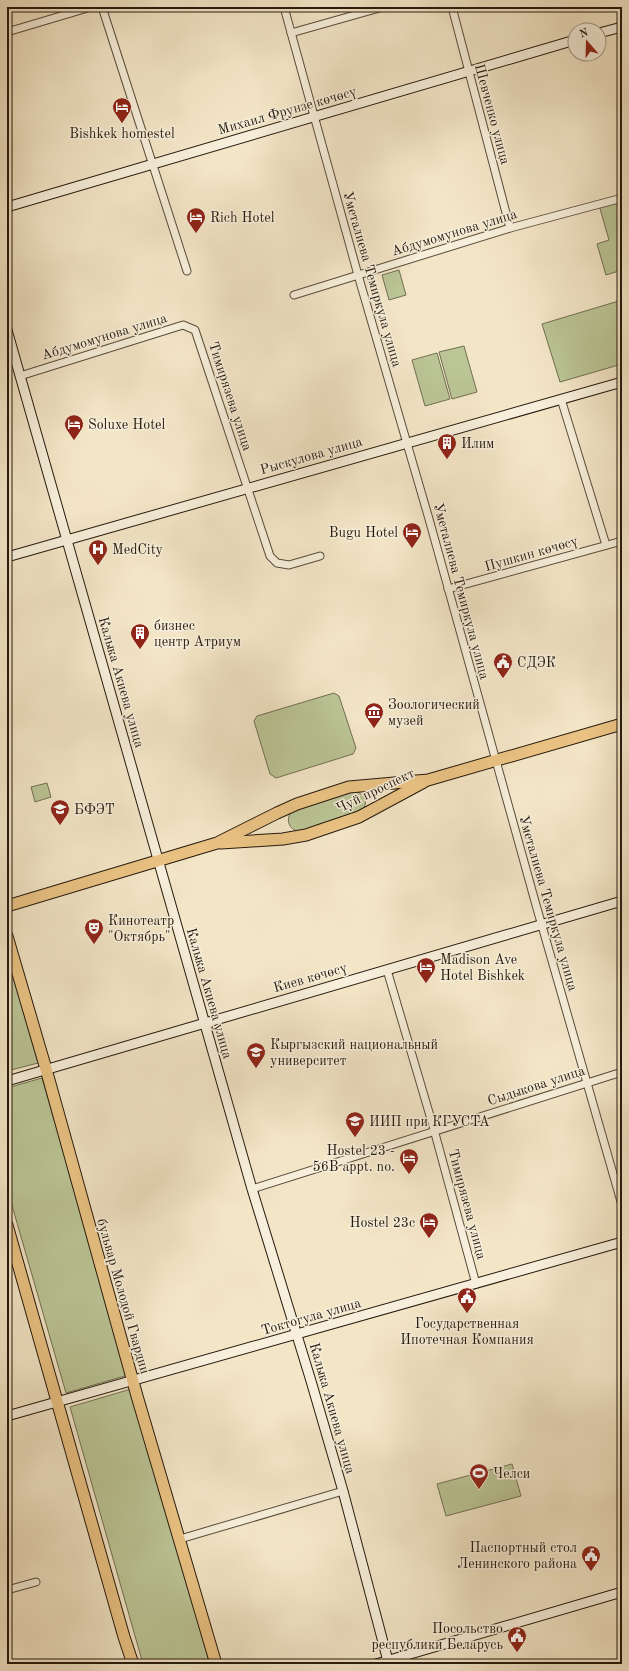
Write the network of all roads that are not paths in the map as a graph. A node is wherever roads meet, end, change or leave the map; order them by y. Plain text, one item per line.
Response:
1 (91, 7) edge
2 (102, 7) edge
3 (284, 7) edge
4 (383, 7) edge
5 (452, 7) edge
6 (622, 26) edge
7 (607, 31) edge
8 (7, 32) edge
9 (291, 33) junction
10 (567, 42) edge
11 (469, 72) junction
12 (314, 117) junction
13 (152, 164) junction
14 (622, 198) edge
15 (7, 207) edge
16 (510, 228) junction
17 (187, 271) dead end
18 (358, 275) junction
19 (294, 295) dead end
20 (7, 330) edge
21 (195, 330) joint
22 (20, 376) junction
23 (622, 382) edge
24 (561, 399) junction
25 (406, 443) junction
26 (247, 488) junction
27 (67, 540) junction
28 (622, 541) edge
29 (606, 545) junction
30 (320, 556) dead end
31 (7, 557) edge
32 (448, 589) junction
33 (622, 724) edge
34 (496, 760) junction
35 (428, 780) junction
36 (217, 843) junction
37 (158, 860) junction
38 (622, 901) edge
39 (7, 906) edge
40 (542, 924) junction
41 (7, 936) edge
42 (387, 970) junction
43 (204, 1023) junction
44 (46, 1069) junction
45 (622, 1072) edge
46 (7, 1081) edge
47 (587, 1082) junction
48 (435, 1132) junction
49 (252, 1189) junction
50 (622, 1205) edge
51 (7, 1225) edge
52 (622, 1242) edge
53 (10, 1248) edge
54 (476, 1284) junction
55 (297, 1335) junction
56 (133, 1382) junction
57 (58, 1402) junction
58 (7, 1416) edge
59 (343, 1491) junction
60 (180, 1539) junction
61 (36, 1582) dead end
62 (7, 1590) edge
63 (622, 1592) edge
64 (388, 1662) edge
65 (133, 1664) edge
66 (216, 1664) edge
67 (376, 1664) edge

1 - 8 street
2 - 13 street
3 - 9 street, Уметалиева Темиркула улица
4 - 9 street
5 - 11 street, Шевченко улица
6 - 7 main road
9 - 12 street, Уметалиева Темиркула улица
10 - 11 main road, Михаил Фрунзе көчөсү
11 - 12 main road, Михаил Фрунзе көчөсү
11 - 16 street, Шевченко улица
12 - 13 main road, Михаил Фрунзе көчөсү
12 - 18 street, Уметалиева Темиркула улица
13 - 15 main road, Михаил Фрунзе көчөсү
13 - 17 street
14 - 16 street, Абдумомунова улица
16 - 18 street, Абдумомунова улица
18 - 19 street, Абдумомунова улица
18 - 25 street, Уметалиева Темиркула улица
20 - 22 main road, Калыка Акиева улица
21 - 22 street, Абдумомунова улица
21 - 26 street, Тимирязева улица
22 - 27 main road, Калыка Акиева улица
23 - 24 main road, Рыскулова улица
24 - 25 main road, Рыскулова улица
24 - 29 street
25 - 26 main road, Рыскулова улица
25 - 32 street, Уметалиева Темиркула улица
26 - 27 main road, Рыскулова улица
26 - 30 street, Тимирязева улица
27 - 31 main road, Рыскулова улица
27 - 37 main road, Калыка Акиева улица
28 - 29 street, Пушкин көчөсү
29 - 32 street, Пушкин көчөсү
32 - 34 street, Уметалиева Темиркула улица
33 - 34 main road, Чуй проспект
34 - 35 main road, Чуй проспект
34 - 40 street, Уметалиева Темиркула улица
35 - 36 main road, Чуй проспект
35 - 36 main road, Чуй проспект
36 - 37 main road, Чуй проспект
37 - 39 main road, Чуй проспект
37 - 43 main road, Калыка Акиева улица
38 - 40 main road, Киев көчөсү
40 - 42 main road, Киев көчөсү
40 - 47 street, Уметалиева Темиркула улица
41 - 44 main road, бульвар Молодой Гвардии
42 - 43 main road, Киев көчөсү
42 - 48 street, Тимирязева улица
43 - 44 main road, Киев көчөсү
43 - 49 main road, Калыка Акиева улица
44 - 46 main road, Киев көчөсү
44 - 56 main road, бульвар Молодой Гвардии
45 - 47 street, Сыдыкова улица
47 - 48 street, Сыдыкова улица
47 - 50 street, Уметалиева Темиркула улица
48 - 49 street, Сыдыкова улица
48 - 54 street, Тимирязева улица
49 - 55 main road, Калыка Акиева улица
51 - 53 main road
52 - 54 main road, Токтогула улица
53 - 57 main road
54 - 55 main road, Токтогула улица
55 - 56 main road, Токтогула улица
55 - 59 main road, Калыка Акиева улица
56 - 57 main road, Токтогула улица
56 - 60 main road, бульвар Молодой Гвардии
57 - 58 main road, Токтогула улица
57 - 65 main road
59 - 60 street
59 - 64 main road, Калыка Акиева улица
60 - 66 main road, бульвар Молодой Гвардии
61 - 62 street
63 - 64 main road
64 - 67 main road

